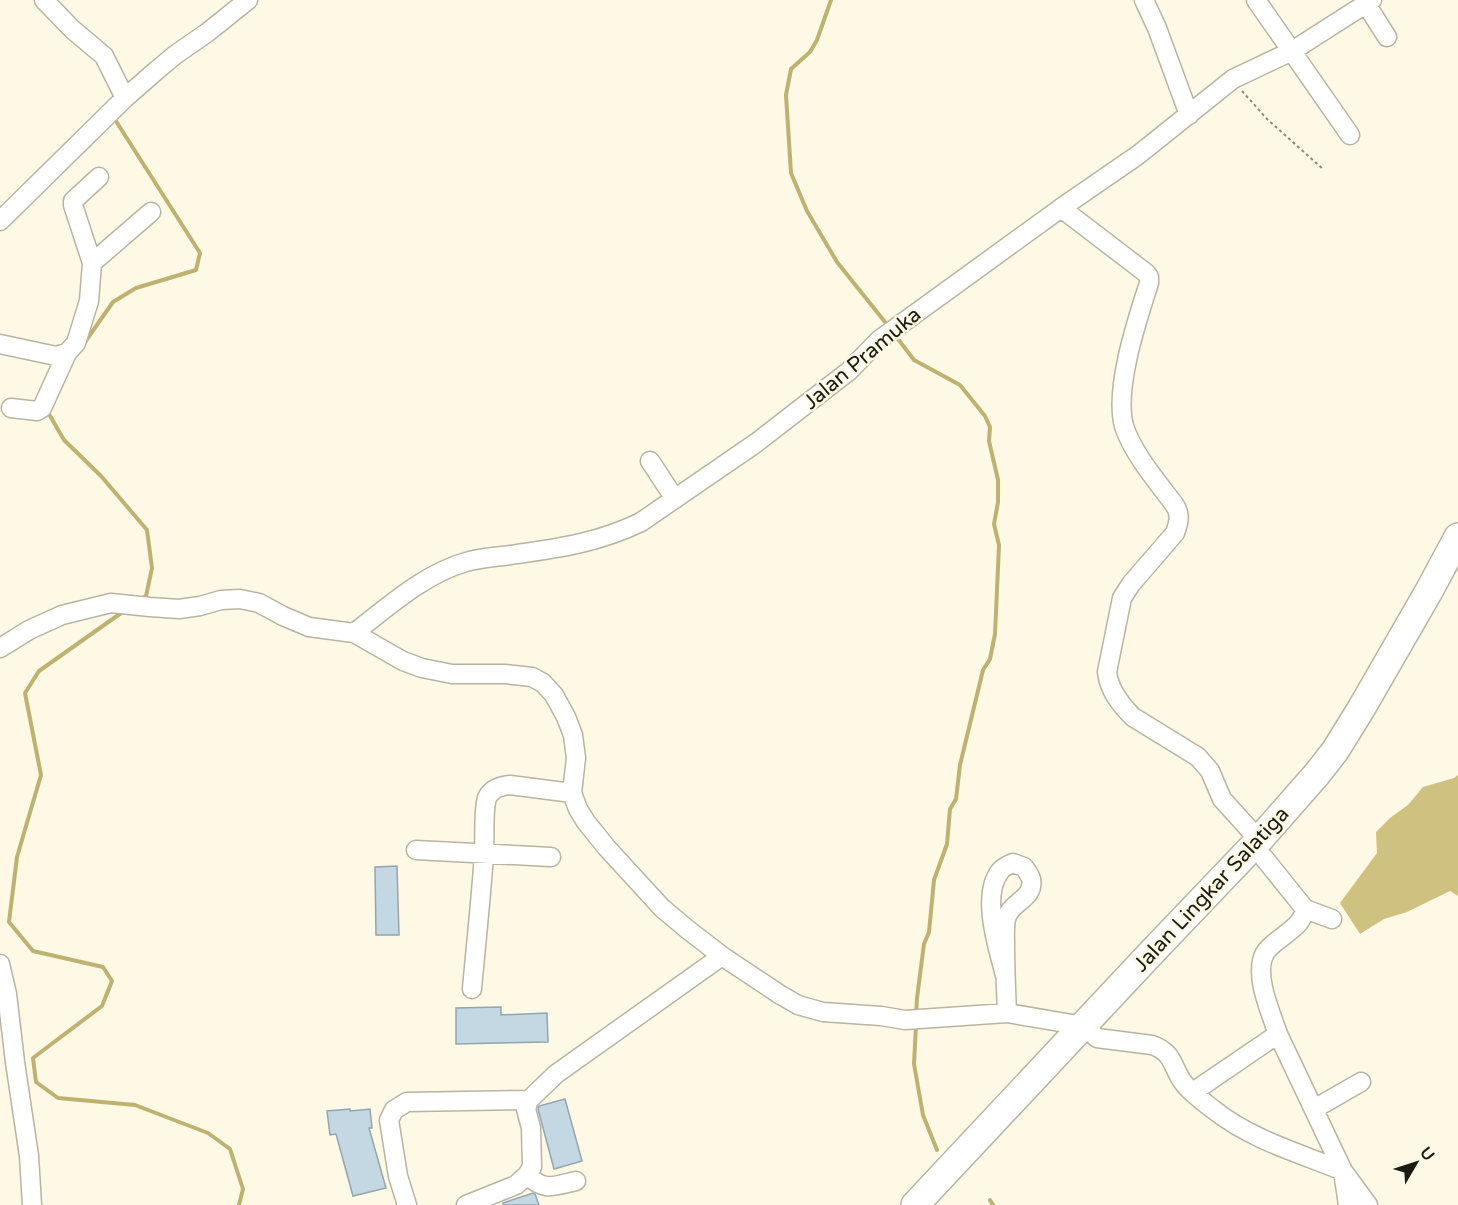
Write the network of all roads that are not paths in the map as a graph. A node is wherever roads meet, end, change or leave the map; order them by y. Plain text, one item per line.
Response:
1 (44, 0) edge
2 (248, 0) edge
3 (1144, 0) edge
4 (1256, 0) edge
5 (1369, 2) edge
6 (1387, 37) dead end
7 (1292, 51) junction
8 (125, 98) junction
9 (1189, 115) junction
10 (1350, 135) dead end
11 (99, 177) dead end
12 (1060, 208) junction
13 (151, 212) dead end
14 (0, 221) edge
15 (92, 263) junction
16 (0, 344) edge
17 (67, 353) junction
18 (11, 408) dead end
19 (650, 460) dead end
20 (675, 499) junction
21 (1458, 537) edge
22 (1458, 570) edge
23 (354, 633) junction
24 (0, 648) edge
25 (572, 793) junction
26 (1262, 849) junction
27 (416, 850) dead end
28 (484, 852) junction
29 (551, 857) dead end
30 (1305, 909) junction
31 (1332, 919) dead end
32 (723, 956) junction
33 (0, 964) edge
34 (1005, 975) junction
35 (472, 989) dead end
36 (1007, 1013) junction
37 (1091, 1032) junction
38 (1278, 1034) junction
39 (1361, 1082) dead end
40 (1192, 1092) junction
41 (529, 1101) junction
42 (1314, 1109) junction
43 (1343, 1171) junction
44 (527, 1175) junction
45 (576, 1181) dead end
46 (32, 1205) edge
47 (407, 1205) edge
48 (466, 1205) edge
49 (915, 1205) edge
50 (937, 1205) edge
51 (1348, 1205) edge
52 (1368, 1205) edge

1 - 8 street
2 - 8 street
3 - 9 street
4 - 7 street
5 - 6 street
5 - 7 street, Jalan Pramuka
7 - 9 street, Jalan Pramuka
7 - 10 street
8 - 14 street
9 - 12 street, Jalan Pramuka
11 - 15 street
12 - 20 street, Jalan Pramuka
12 - 26 street
13 - 15 street
15 - 17 street
16 - 17 street
17 - 18 street
19 - 20 street
20 - 23 street, Jalan Pramuka
21 - 26 highway, Jalan Lingkar Salatiga
22 - 26 highway, Jalan Lingkar Salatiga
23 - 24 street
23 - 25 street
25 - 28 street
25 - 32 street
26 - 30 street
26 - 37 highway, Jalan Lingkar Salatiga
27 - 28 street
28 - 29 street
28 - 35 street
30 - 31 street
30 - 38 street
32 - 36 street
32 - 41 street
33 - 46 street
34 - 34 street
34 - 36 street
36 - 37 street
37 - 40 street
37 - 49 highway, Jalan Lingkar Salatiga
37 - 50 highway, Jalan Lingkar Salatiga
38 - 40 street
38 - 42 street
39 - 42 street
40 - 43 street
41 - 44 street
41 - 47 street
42 - 43 street
43 - 51 street
43 - 52 street
44 - 45 street
44 - 48 street

